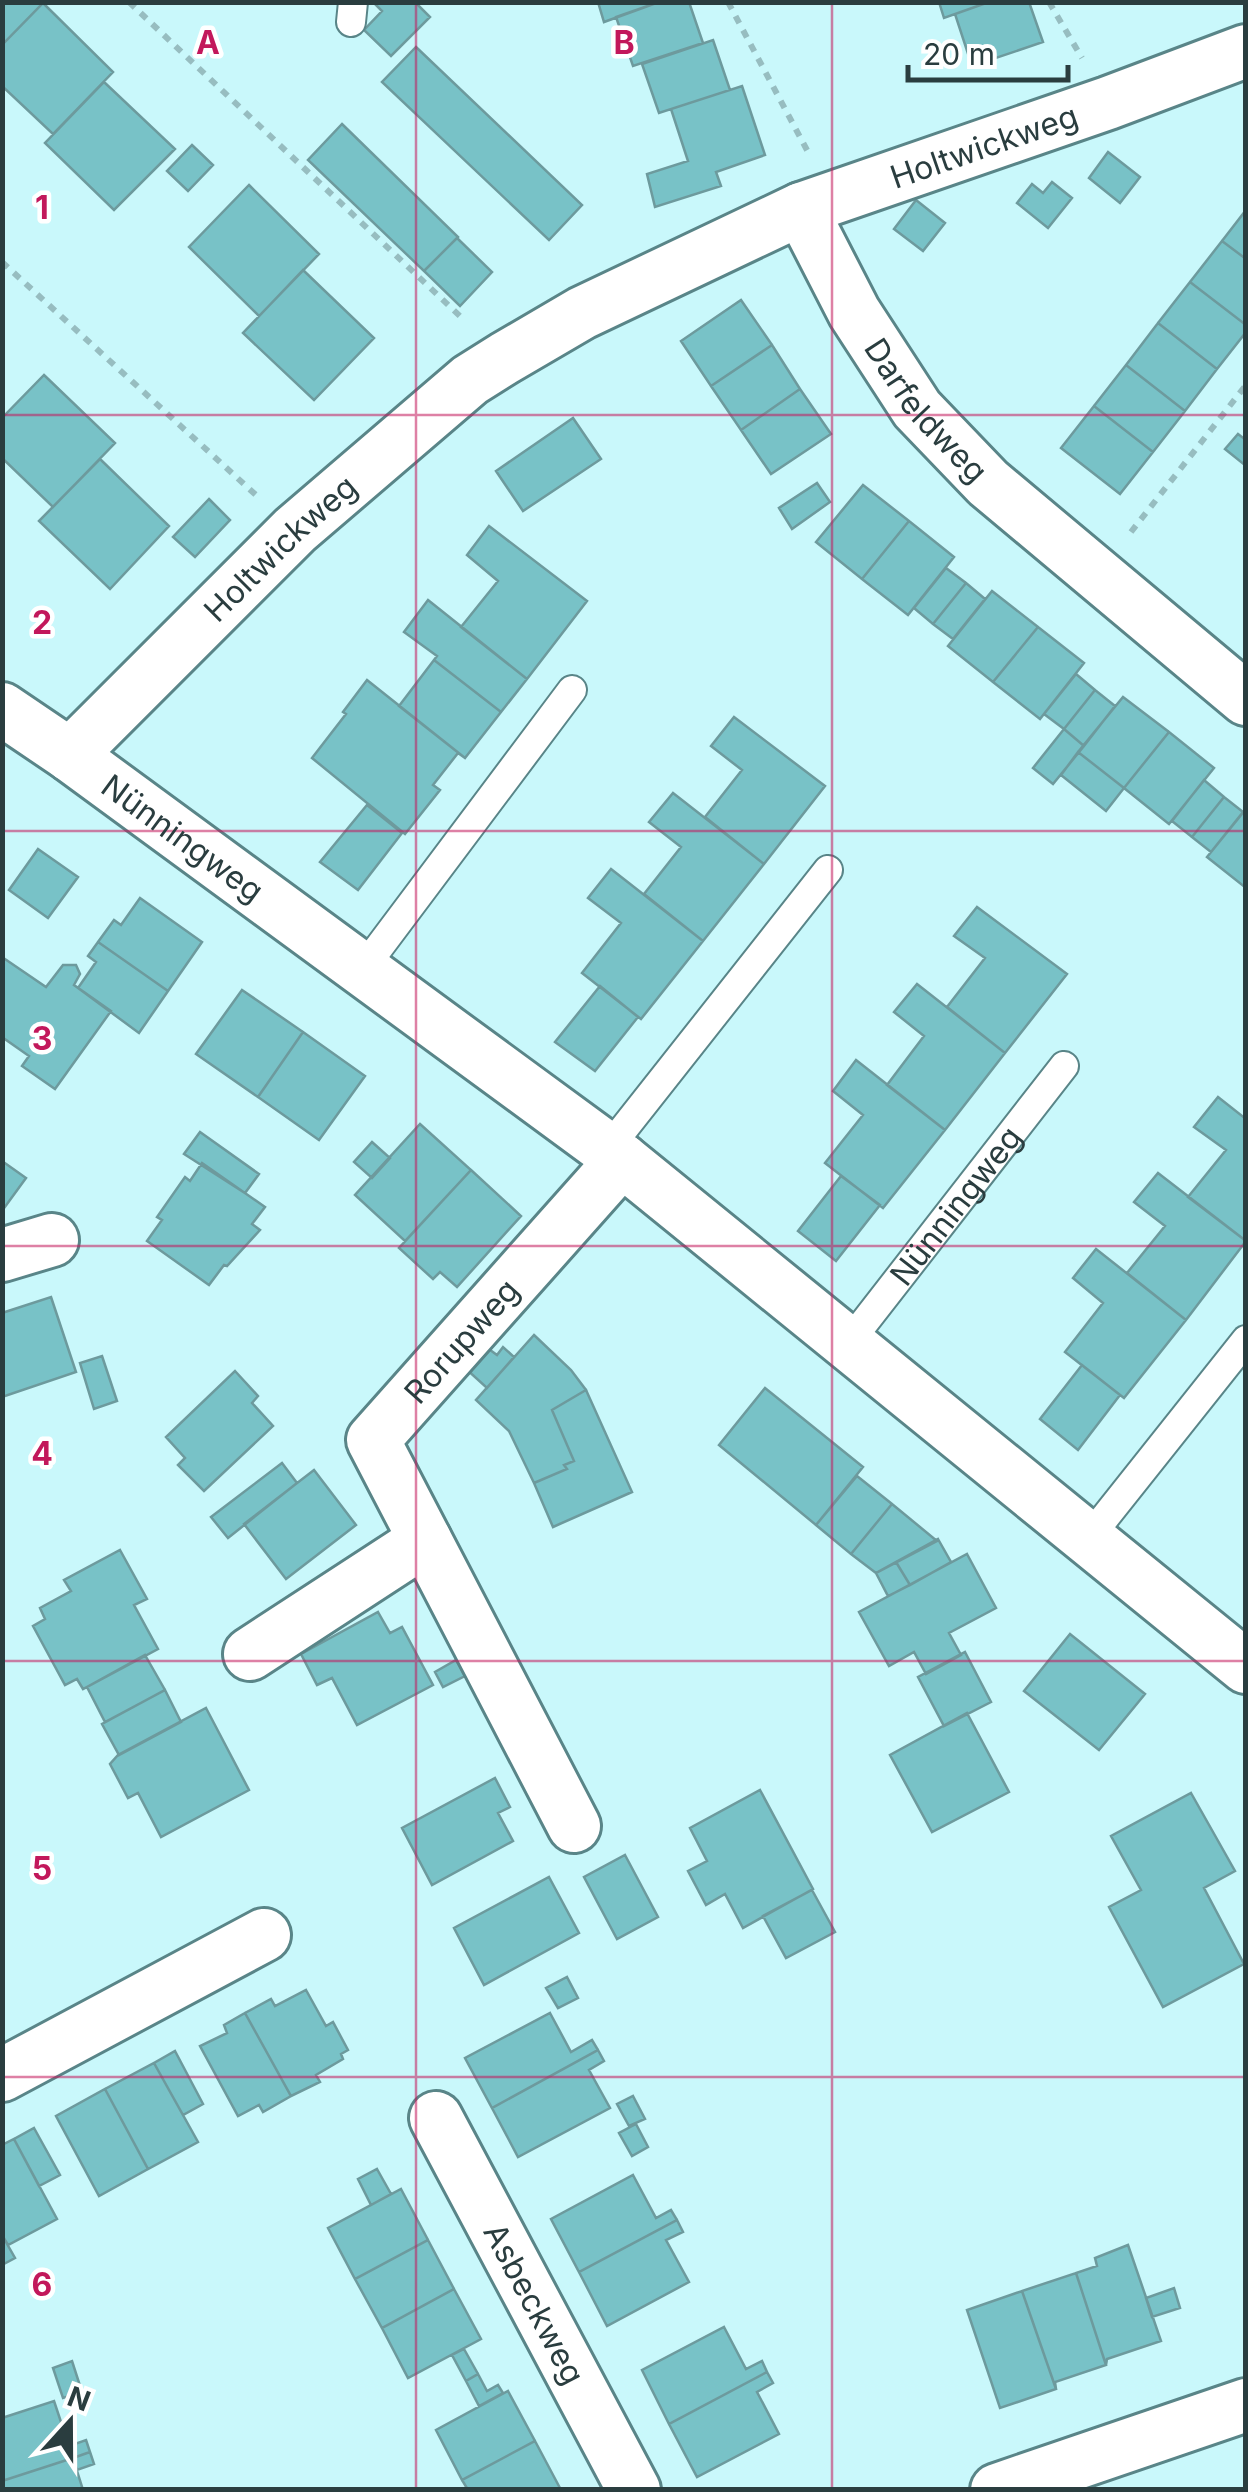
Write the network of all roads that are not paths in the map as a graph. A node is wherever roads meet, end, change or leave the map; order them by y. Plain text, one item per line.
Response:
1 (1246, 51) edge
2 (816, 203) junction
3 (572, 690) dead end
4 (1246, 698) edge
5 (2, 710) edge
6 (70, 755) junction
7 (828, 870) dead end
8 (362, 970) junction
9 (1064, 1066) dead end
10 (615, 1155) junction
11 (52, 1240) dead end
12 (2, 1255) edge
13 (1246, 1340) edge
14 (846, 1346) junction
15 (425, 1540) junction
16 (1087, 1540) junction
17 (250, 1654) dead end
18 (1246, 1668) edge
19 (574, 1826) dead end
20 (264, 1934) dead end
21 (2, 2075) edge
22 (436, 2118) dead end
23 (1246, 2405) edge
24 (634, 2490) edge
25 (997, 2490) edge

1 - 2 street, Holtwickweg
2 - 4 street, Darfeldweg
2 - 6 street, Holtwickweg
3 - 8 lane
5 - 6 street, Nünningweg
6 - 8 street, Nünningweg
7 - 10 lane
8 - 10 street, Nünningweg
9 - 14 lane, Nünningweg
10 - 14 street, Nünningweg
10 - 15 street, Rorupweg
11 - 12 street
13 - 16 lane
14 - 16 street, Nünningweg
15 - 17 street
15 - 19 street, Rorupweg
16 - 18 street, Nünningweg
20 - 21 street
22 - 24 street, Asbeckweg
23 - 25 street

